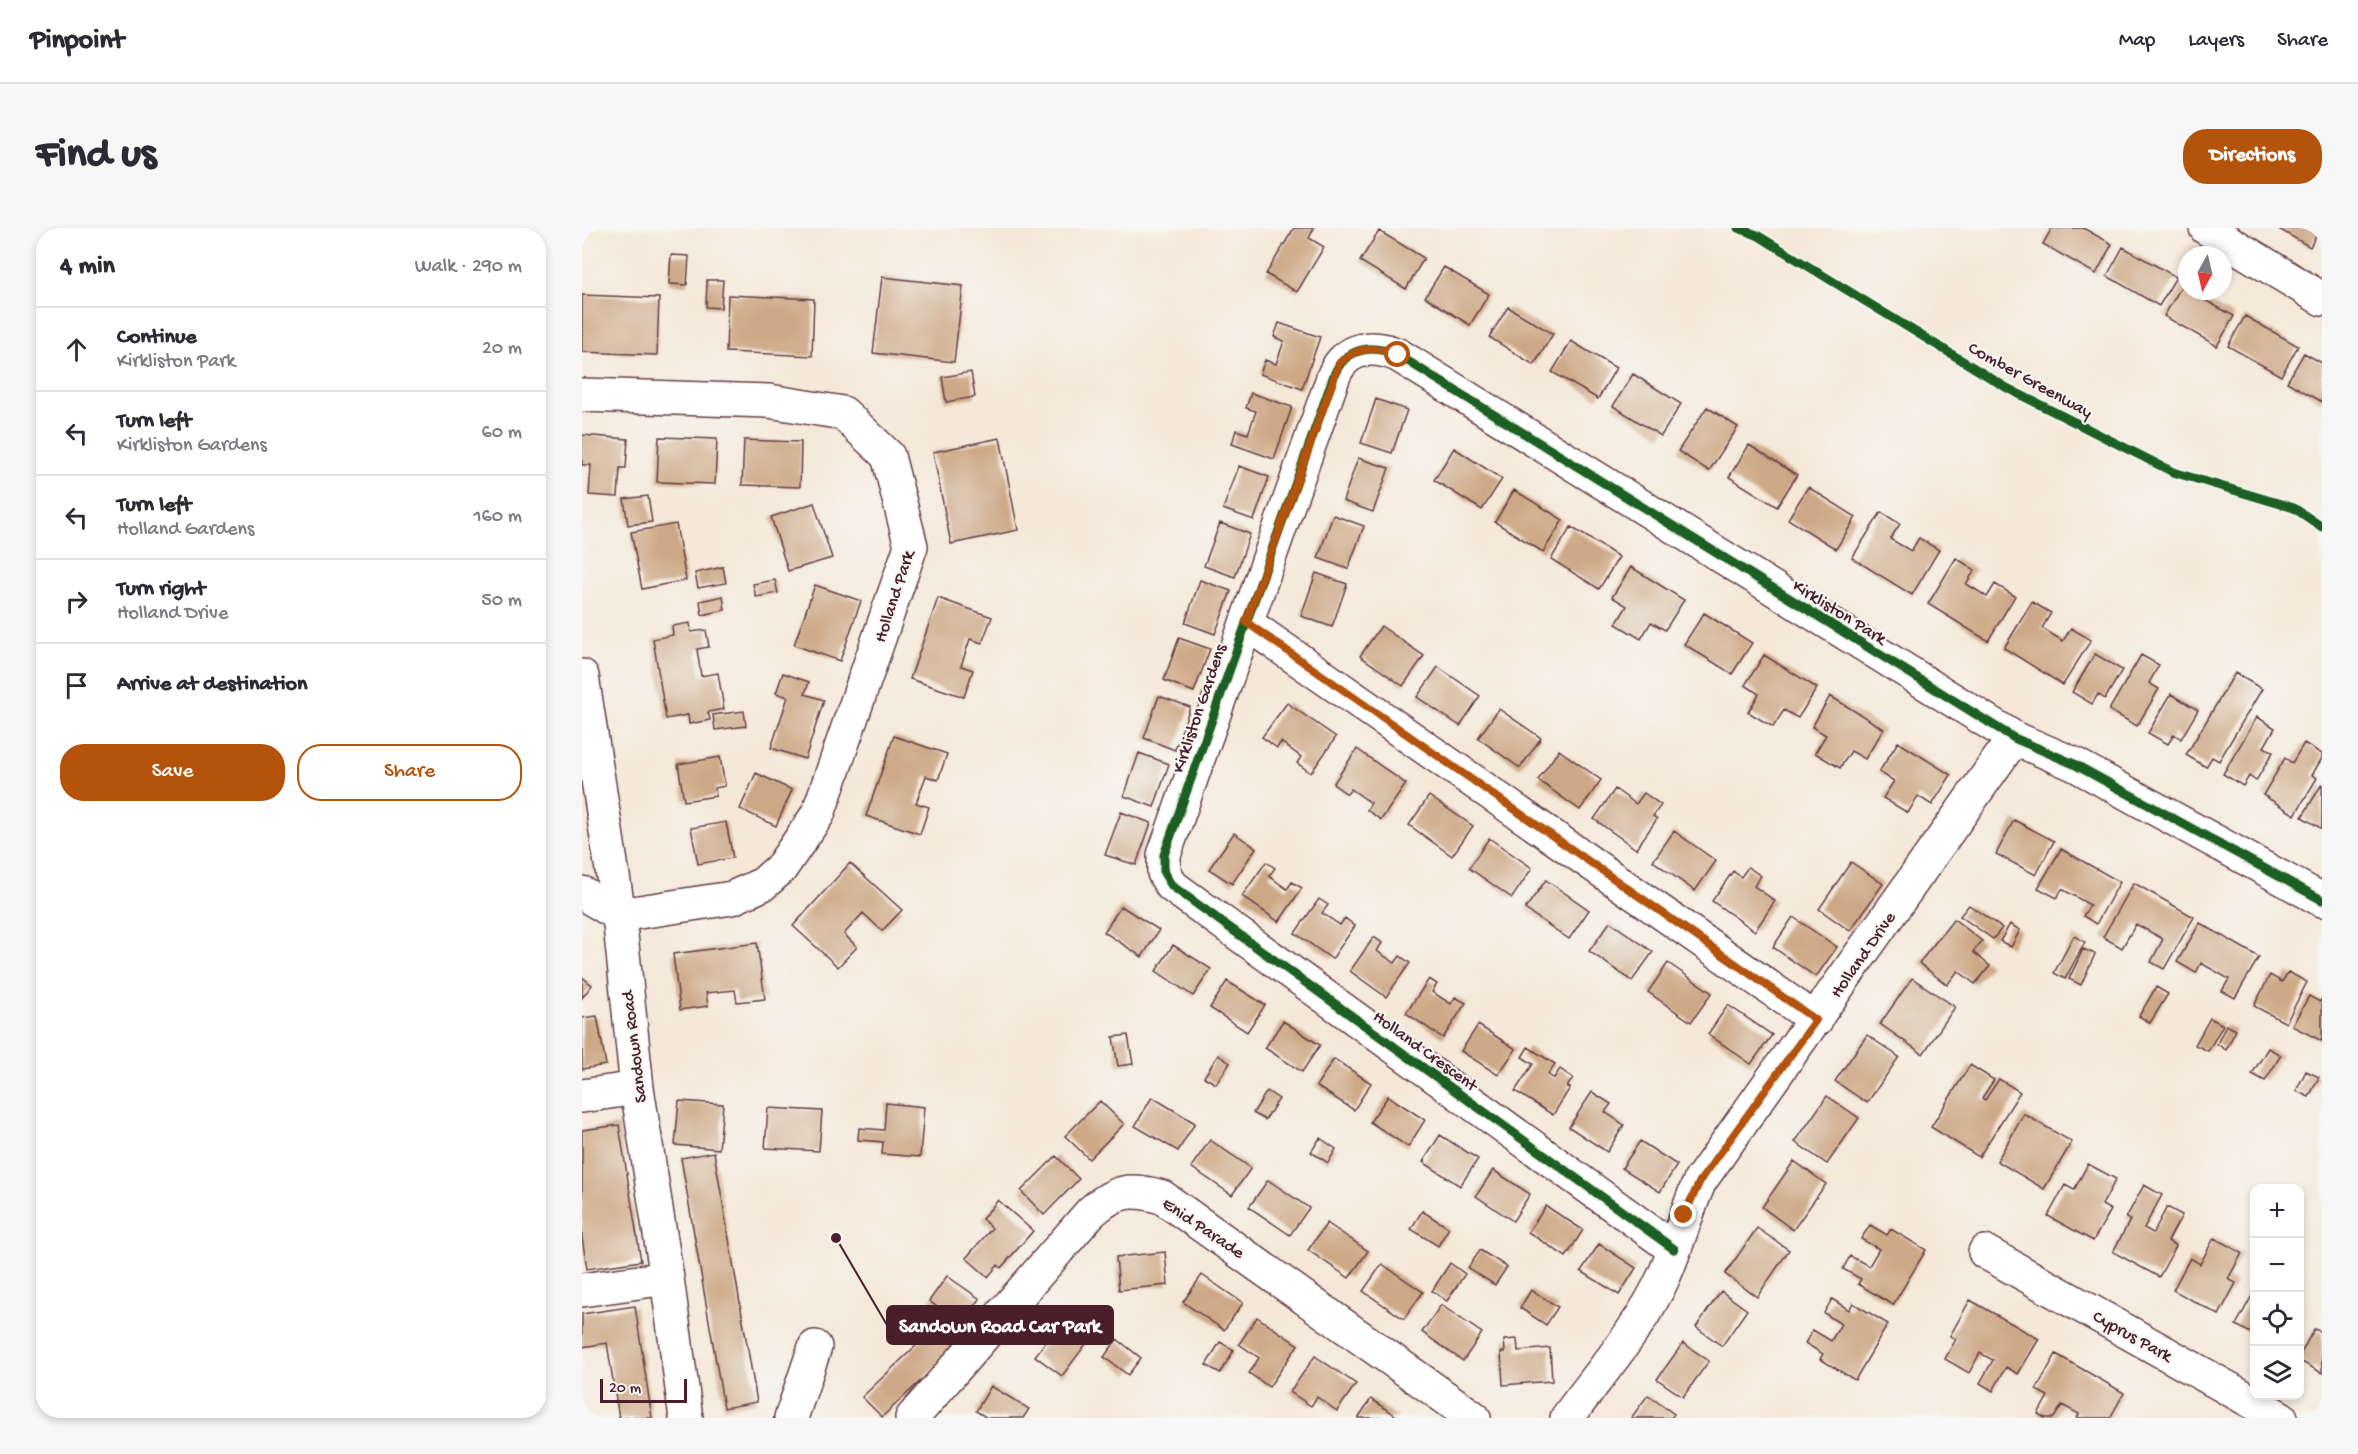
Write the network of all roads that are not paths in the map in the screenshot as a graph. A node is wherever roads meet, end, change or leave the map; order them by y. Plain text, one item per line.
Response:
1 (2206, 228) edge
2 (2322, 299) edge
3 (1348, 355) joint
4 (582, 395) edge
5 (1246, 622) junction
6 (582, 676) edge
7 (2013, 738) junction
8 (1164, 873) joint
9 (582, 893) edge
10 (2322, 900) edge
11 (619, 915) junction
12 (1816, 1020) junction
13 (637, 1088) junction
14 (582, 1096) edge
15 (1674, 1249) junction
16 (1985, 1252) dead end
17 (667, 1278) junction
18 (582, 1290) edge
19 (815, 1347) dead end
20 (924, 1414) edge
21 (686, 1418) edge
22 (791, 1418) edge
23 (1474, 1418) edge
24 (1567, 1418) edge
25 (2281, 1418) edge

1 - 2 street
3 - 5 street, Kirkliston Gardens
3 - 7 street, Kirkliston Park
4 - 11 street, Holland Park
5 - 8 street, Kirkliston Gardens
5 - 12 street
6 - 11 street, Sandown Road
7 - 10 street, Kirkliston Park
7 - 12 street, Holland Drive
8 - 15 street, Holland Crescent
9 - 11 street
11 - 13 street, Sandown Road
12 - 15 street, Holland Drive
13 - 14 street
13 - 17 street, Sandown Road
15 - 24 street, Holland Drive
16 - 25 street, Cyprus Park
17 - 18 street
17 - 21 street, Sandown Road
19 - 22 street
20 - 23 street, Enid Parade

